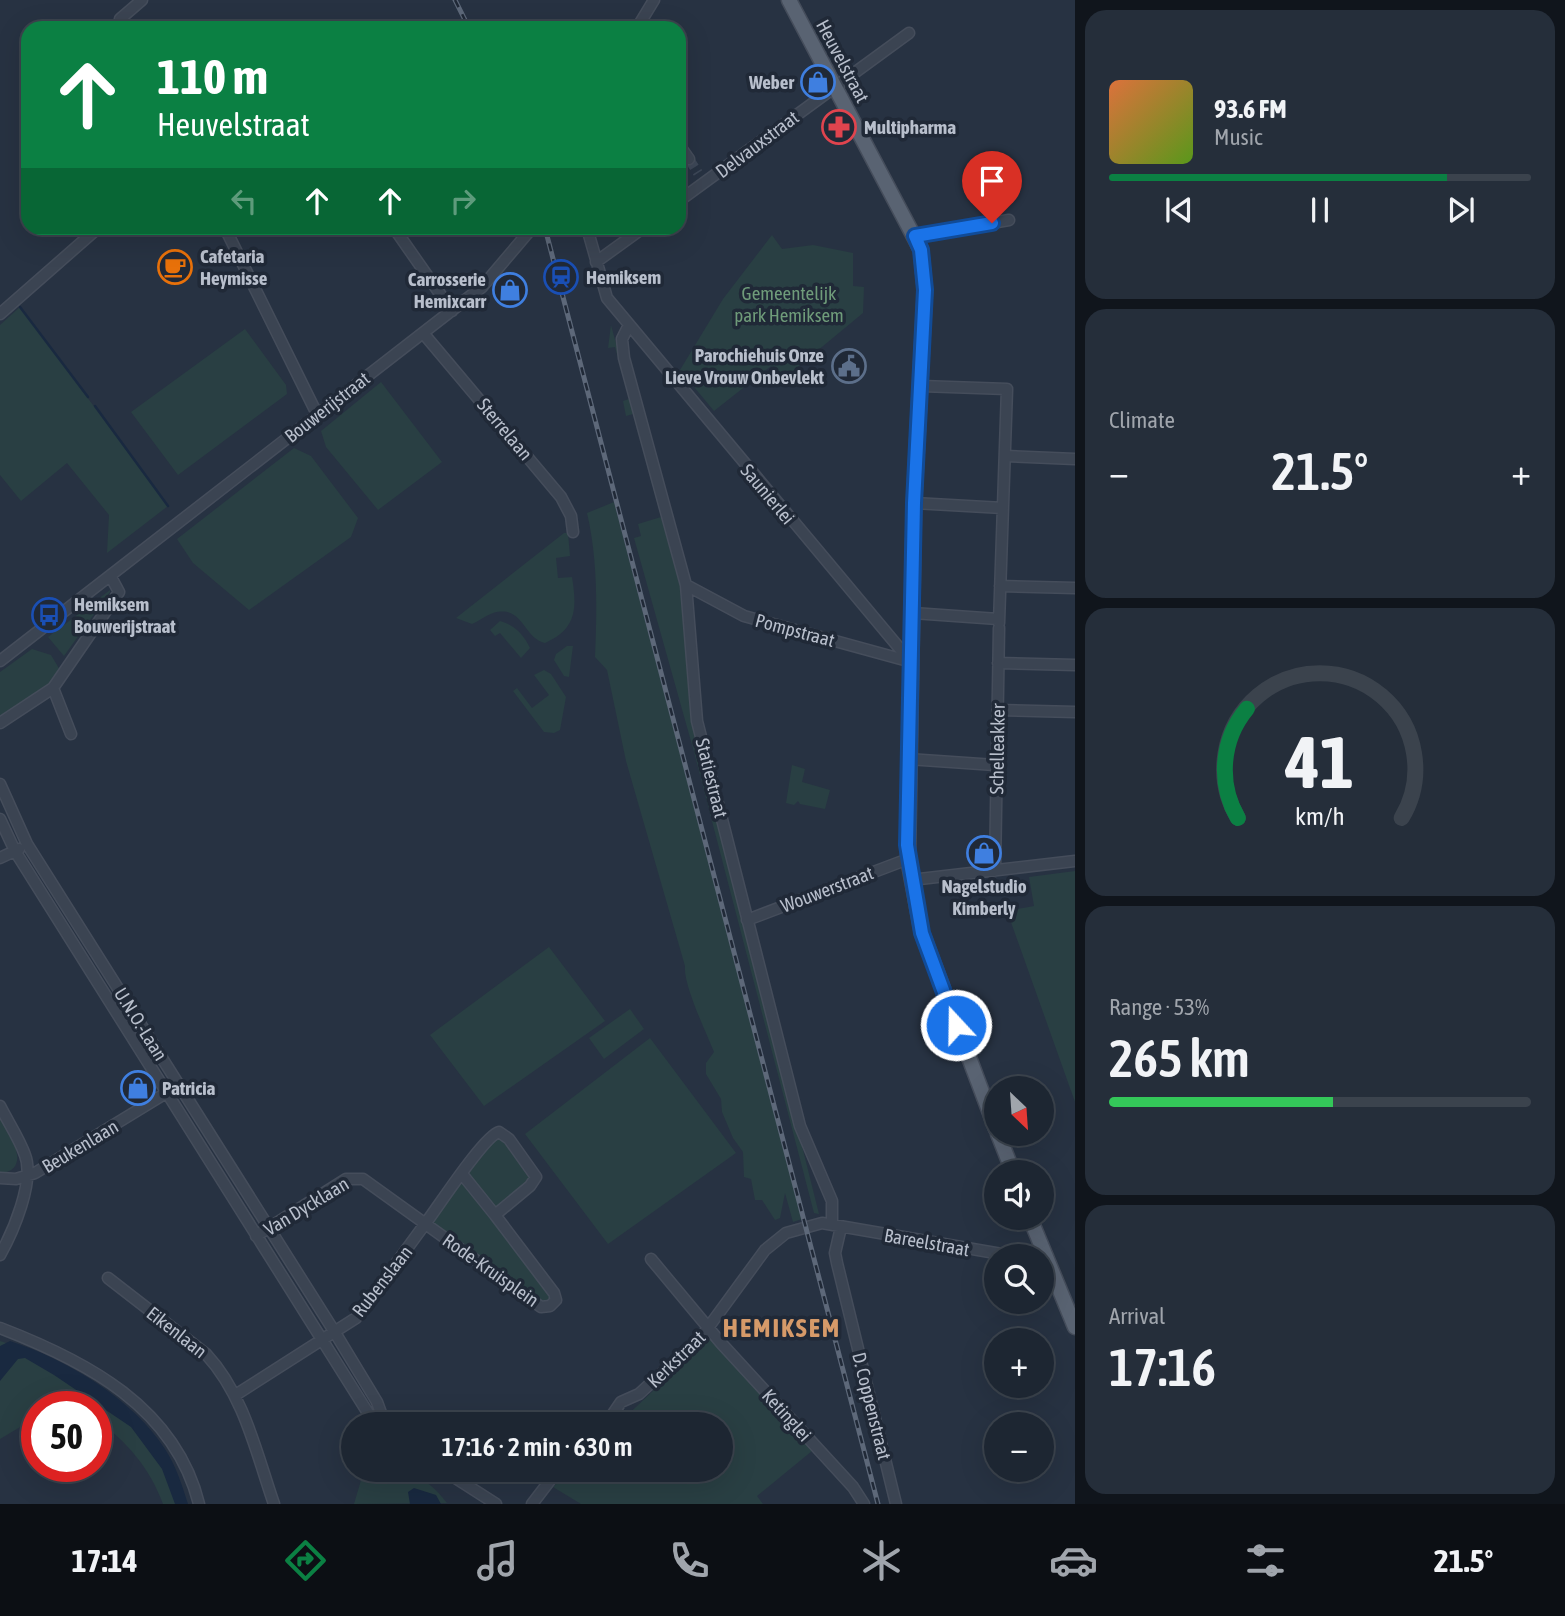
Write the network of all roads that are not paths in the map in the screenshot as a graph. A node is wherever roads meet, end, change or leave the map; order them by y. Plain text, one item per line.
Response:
1 (142, 0) edge
2 (654, 0) edge
3 (789, 0) edge
4 (124, 21) edge
5 (641, 21) edge
6 (909, 33) dead end
7 (835, 88) junction
8 (686, 155) edge
9 (689, 159) tunnel mouth
10 (686, 194) edge
11 (1009, 220) dead end
12 (90, 235) edge
13 (228, 235) edge
14 (399, 235) edge
15 (526, 235) edge
16 (589, 235) edge
17 (633, 235) edge
18 (915, 236) junction
19 (596, 262) junction
20 (452, 311) junction
21 (0, 314) edge
22 (629, 324) junction
23 (423, 333) junction
24 (921, 386) junction
25 (317, 414) junction
26 (1005, 456) junction
27 (1075, 459) edge
28 (914, 503) junction
29 (1003, 508) junction
30 (573, 532) dead end
31 (111, 577) junction
32 (686, 585) junction
33 (1000, 586) junction
34 (1075, 588) edge
35 (913, 613) junction
36 (999, 623) junction
37 (0, 661) edge
38 (911, 662) junction
39 (998, 663) junction
40 (1075, 665) edge
41 (53, 688) junction
42 (998, 710) junction
43 (1075, 712) edge
44 (0, 723) edge
45 (71, 734) dead end
46 (908, 759) junction
47 (995, 765) junction
48 (0, 784) edge
49 (0, 819) edge
50 (27, 844) junction
51 (15, 851) junction
52 (0, 858) edge
53 (908, 859) junction
54 (1075, 861) edge
55 (995, 871) junction
56 (911, 880) junction
57 (747, 920) junction
58 (179, 1085) junction
59 (167, 1093) junction
60 (984, 1097) edge
61 (0, 1106) edge
62 (462, 1174) junction
63 (27, 1176) junction
64 (0, 1178) edge
65 (495, 1215) junction
66 (425, 1224) junction
67 (836, 1226) junction
68 (268, 1229) junction
69 (256, 1236) junction
70 (984, 1251) edge
71 (0, 1255) edge
72 (651, 1259) dead end
73 (108, 1278) dead end
74 (1054, 1282) edge
75 (1075, 1327) edge
76 (0, 1328) edge
77 (709, 1328) junction
78 (334, 1331) junction
79 (322, 1339) junction
80 (237, 1394) junction
81 (368, 1412) edge
82 (381, 1412) edge
83 (614, 1412) edge
84 (462, 1482) edge
85 (549, 1482) edge
86 (199, 1504) edge
87 (274, 1504) edge
88 (496, 1504) edge
89 (532, 1504) edge
90 (864, 1504) edge
91 (897, 1504) edge

1 - 4 street
2 - 5 street
3 - 7 main road, Heuvelstraat
6 - 7 street, Delvauxstraat
7 - 10 street, Delvauxstraat
7 - 18 main road, Heuvelstraat
8 - 9 street
11 - 18 street
12 - 21 street
13 - 25 street
14 - 20 street
15 - 20 street, Bouwerijstraat
16 - 19 street, Saunierlei
17 - 19 street
18 - 24 main road, Heuvelstraat
19 - 22 street, Saunierlei
20 - 23 street, Bouwerijstraat
22 - 32 street, Statiestraat
22 - 38 street, Saunierlei
23 - 25 street, Bouwerijstraat
23 - 30 street, Sterrelaan
24 - 26 street, Schelleakker
24 - 28 main road, Heuvelstraat
25 - 31 street, Bouwerijstraat
26 - 27 street
26 - 29 street, Schelleakker
28 - 29 street
28 - 35 main road, Heuvelstraat
29 - 33 street, Schelleakker
31 - 37 street, Bouwerijstraat
31 - 41 street
32 - 38 street, Pompstraat
32 - 57 street, Statiestraat
33 - 34 street
33 - 36 street, Schelleakker
35 - 36 street
35 - 38 main road, Heuvelstraat
36 - 39 street, Schelleakker
38 - 46 main road, Heuvelstraat
39 - 40 street
39 - 42 street, Schelleakker
41 - 44 street
41 - 45 street
42 - 43 street
42 - 47 street, Schelleakker
46 - 47 street
46 - 53 main road, Heuvelstraat
47 - 55 street, Schelleakker
48 - 50 street, U.N.O.-Laan
49 - 51 street, U.N.O.-Laan
50 - 51 street
50 - 58 street, U.N.O.-Laan
51 - 52 street
51 - 59 street, U.N.O.-Laan
53 - 56 main road, Heuvelstraat
53 - 57 street, Wouwerstraat
54 - 55 street
55 - 56 street
56 - 60 main road, Heuvelstraat
57 - 67 street, Statiestraat
58 - 59 street, Beukenlaan
58 - 68 street, U.N.O.-Laan
59 - 63 street, Beukenlaan
59 - 69 street, U.N.O.-Laan
61 - 63 street
62 - 65 street, Rode-Kruisplein
62 - 65 street, Rode-Kruisplein
62 - 66 street, Rode-Kruisplein
63 - 64 street
63 - 71 street
65 - 66 street, Rode-Kruisplein
66 - 68 street, Van Dycklaan
66 - 78 street, Rubenslaan
67 - 70 street, Bareelstraat
67 - 77 street, Kerkstraat
67 - 91 street, D. Coppenstraat
68 - 69 street, Van Dycklaan
68 - 78 street, U.N.O.-Laan
69 - 79 street, U.N.O.-Laan
72 - 77 street, Ketinglei
73 - 80 street, Eikenlaan
74 - 75 main road
76 - 86 street
77 - 83 street, Kerkstraat
77 - 90 street, Ketinglei
78 - 79 street
78 - 82 street, U.N.O.-Laan
79 - 80 street
79 - 81 street, U.N.O.-Laan
80 - 87 street, Eikenlaan
84 - 88 street
85 - 89 street

